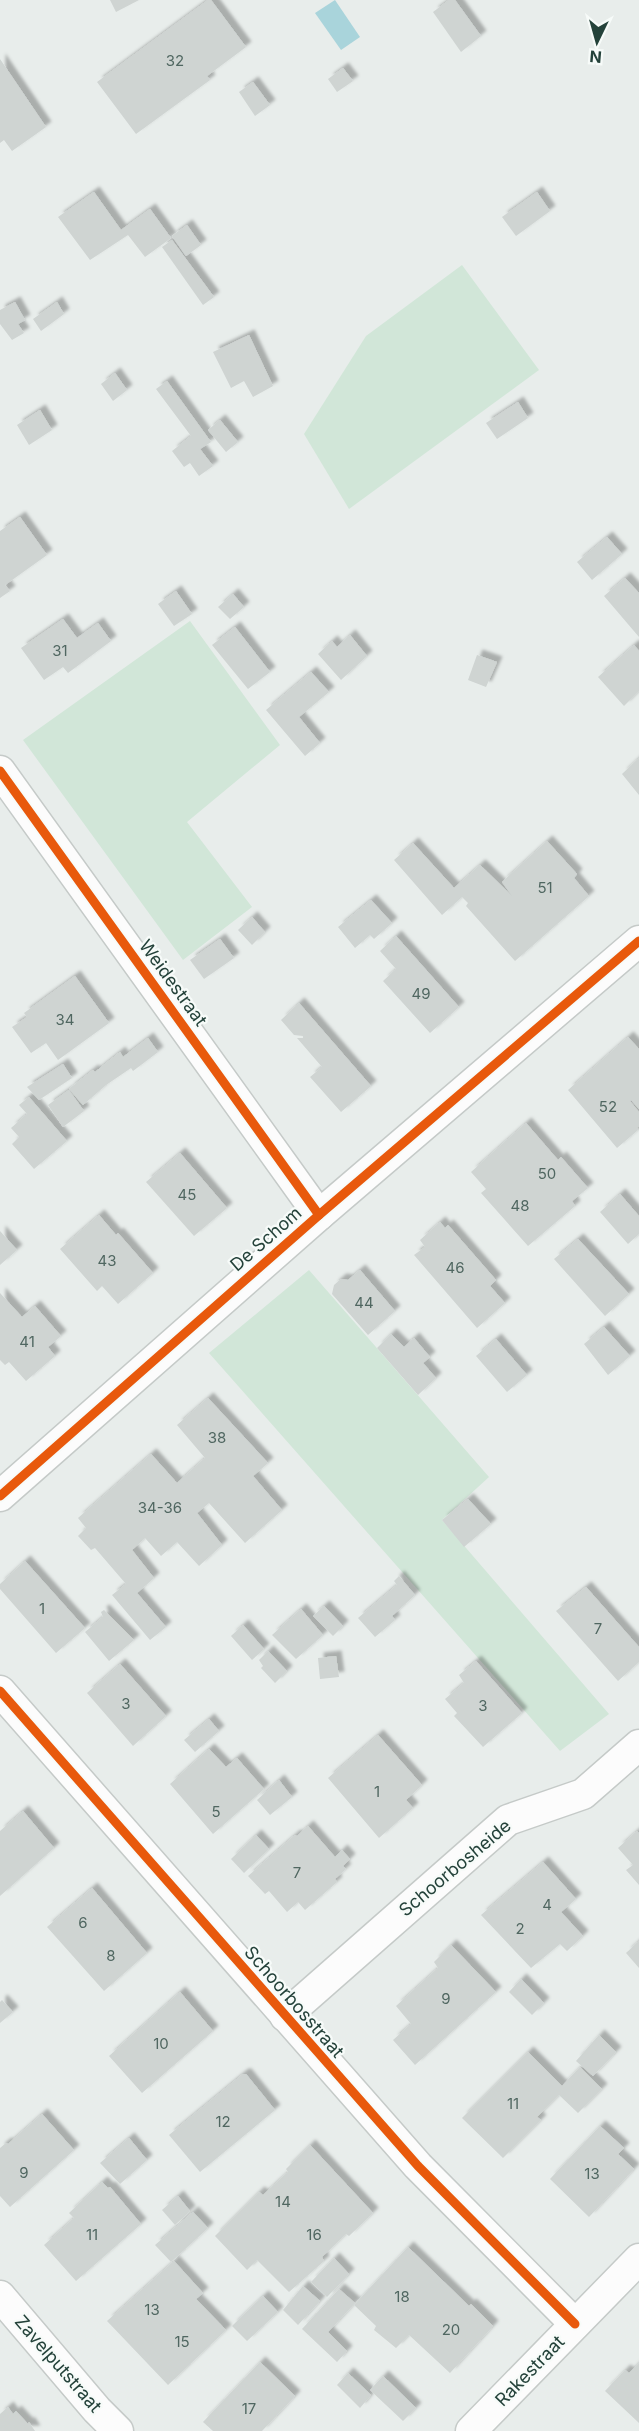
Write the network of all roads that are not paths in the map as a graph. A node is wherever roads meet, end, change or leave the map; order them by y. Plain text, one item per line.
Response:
1 (0, 771) edge
2 (639, 941) edge
3 (319, 1215) junction
4 (0, 1496) edge
5 (0, 1690) edge
6 (639, 1745) edge
7 (285, 2016) junction
8 (639, 2259) edge
9 (0, 2296) edge
10 (574, 2324) junction
11 (118, 2431) edge
12 (471, 2431) edge

1 - 3 street, Weidestraat
2 - 3 street, De Schom
3 - 4 street, De Schom
5 - 7 street, Schoorbosstraat
6 - 7 street, Schoorbosheide
7 - 10 street, Schoorbosstraat
8 - 10 street, Rakestraat
9 - 11 street, Zavelputstraat
10 - 12 street, Rakestraat

